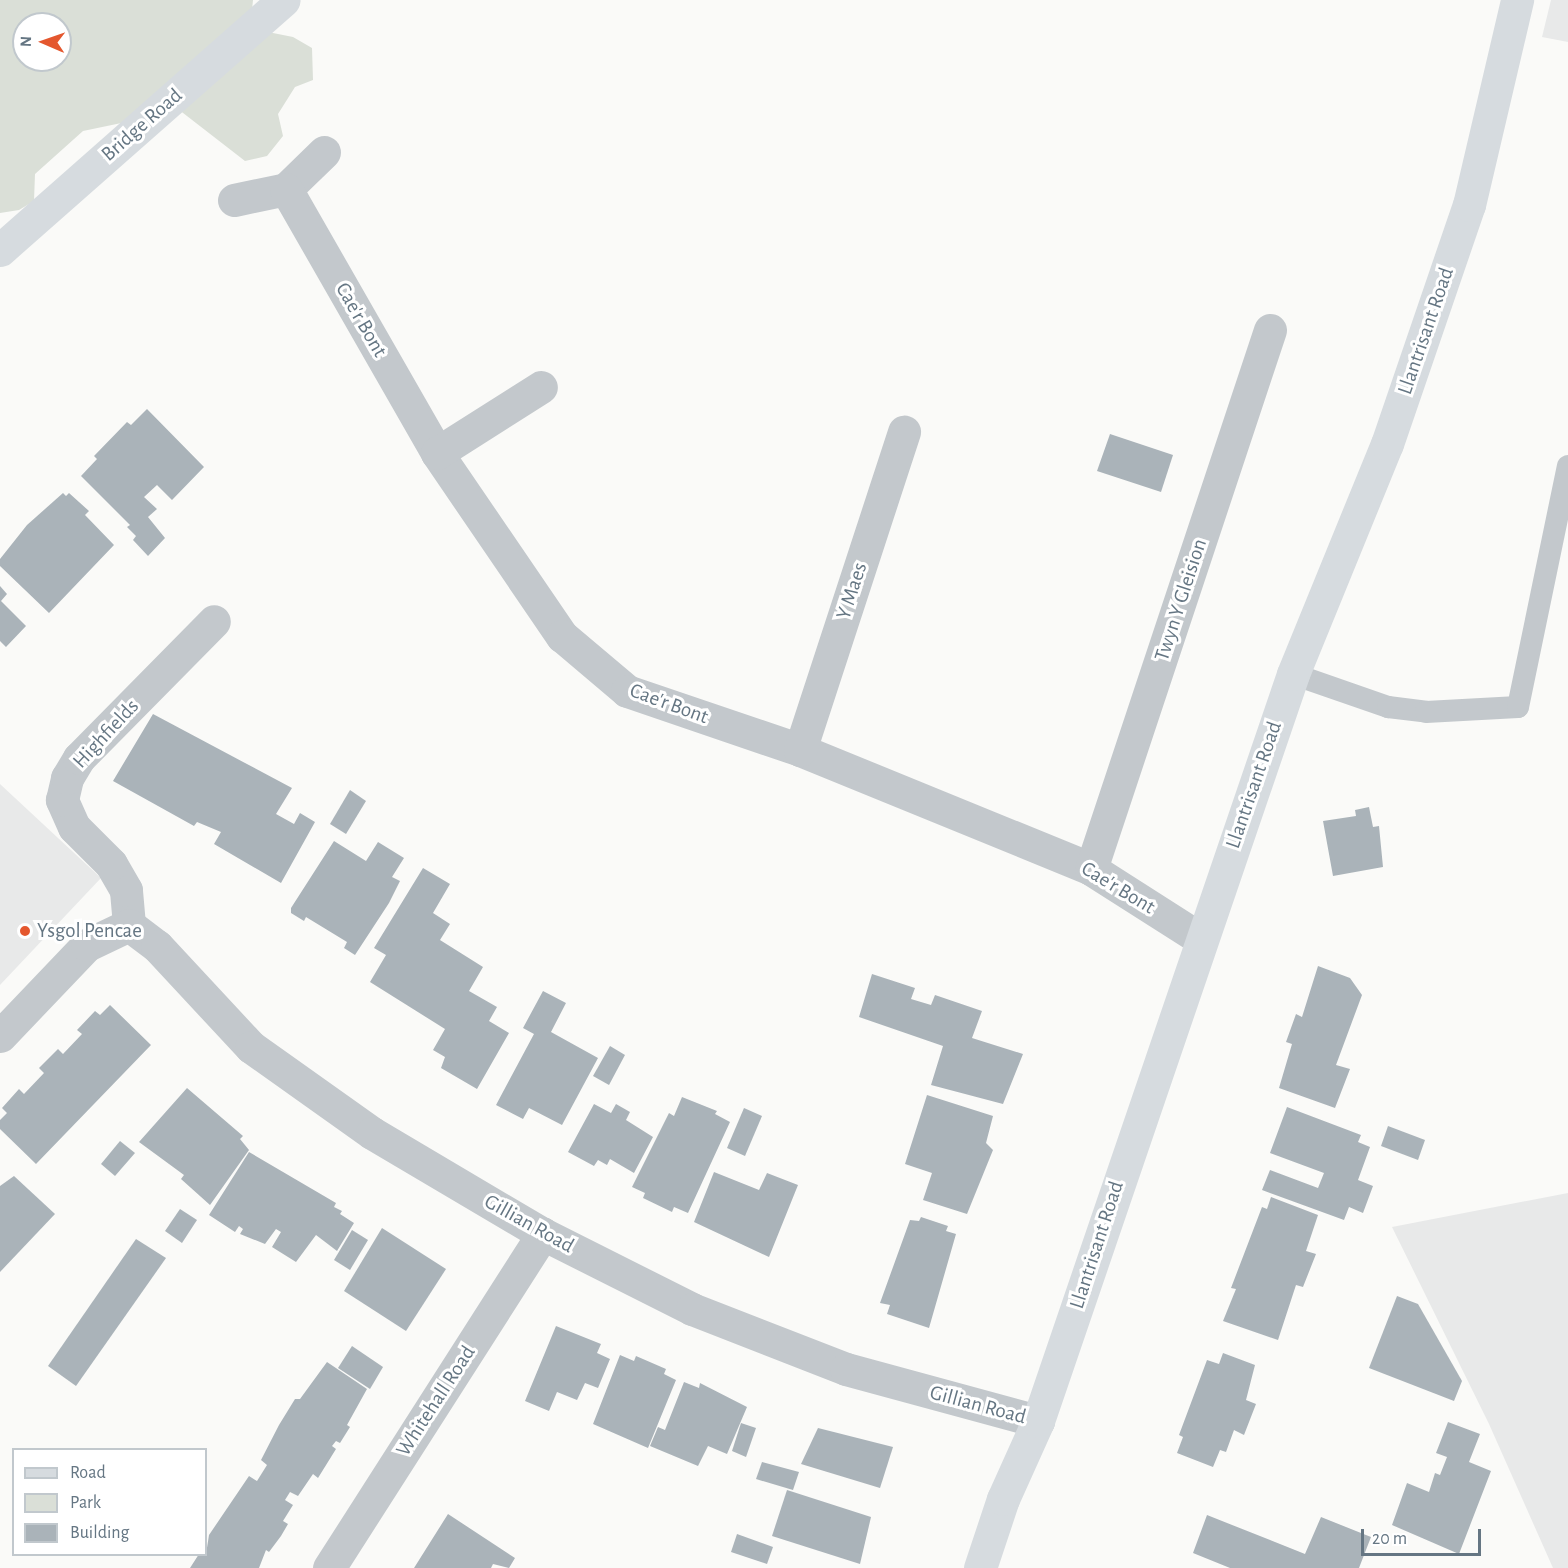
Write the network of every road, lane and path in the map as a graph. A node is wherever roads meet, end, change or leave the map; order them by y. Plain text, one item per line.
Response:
1 (284, 0) edge
2 (1516, 0) edge
3 (324, 152) dead end
4 (286, 189) junction
5 (234, 200) dead end
6 (0, 250) edge
7 (1270, 330) dead end
8 (541, 387) dead end
9 (904, 432) dead end
10 (437, 453) junction
11 (1568, 466) edge
12 (214, 621) dead end
13 (1293, 674) junction
14 (800, 750) junction
15 (1091, 869) junction
16 (129, 925) junction
17 (1201, 939) junction
18 (0, 1036) edge
19 (543, 1234) junction
20 (1038, 1421) junction
21 (329, 1568) edge
22 (980, 1568) edge

1 - 6 main road, Bridge Road
2 - 13 main road, Llantrisant Road
3 - 4 street
4 - 5 street
4 - 10 street, Cae'r Bont
7 - 15 street, Twyn Y Gleision
8 - 10 street
9 - 14 street, Y Maes
10 - 14 street, Cae'r Bont
11 - 13 lane
12 - 16 street, Highfields
13 - 17 main road, Llantrisant Road
14 - 15 street, Cae'r Bont
15 - 17 street, Cae'r Bont
16 - 18 street
16 - 19 street, Gillian Road
17 - 20 main road, Llantrisant Road
19 - 20 street, Gillian Road
19 - 21 street, Whitehall Road
20 - 22 main road, Llantrisant Road

